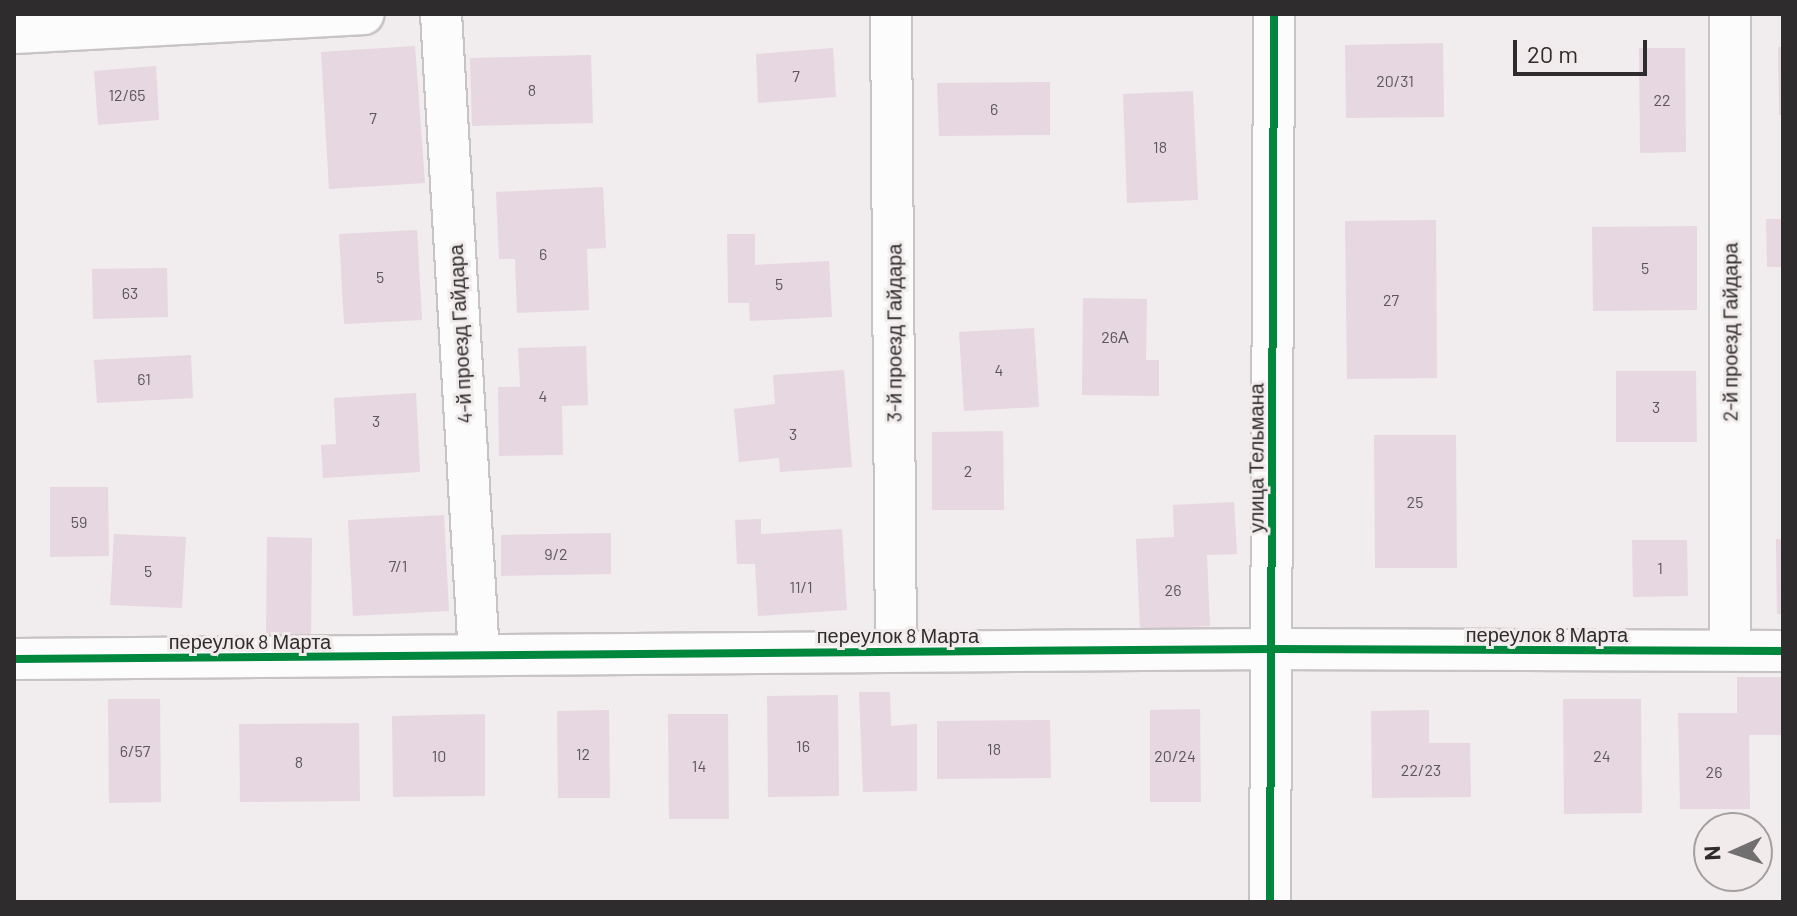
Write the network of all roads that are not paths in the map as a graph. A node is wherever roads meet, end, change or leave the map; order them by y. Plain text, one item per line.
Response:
1 (363, 14) edge
2 (441, 14) edge
3 (891, 14) edge
4 (1274, 14) edge
5 (1730, 14) edge
6 (14, 33) edge
7 (1271, 649) junction
8 (1730, 650) junction
9 (896, 651) junction
10 (1783, 651) edge
11 (479, 655) junction
12 (14, 659) edge
13 (1270, 902) edge

1 - 6 street
2 - 11 street, 4-й проезд Гайдара
3 - 9 street, 3-й проезд Гайдара
4 - 7 street, улица Тельмана
5 - 8 street, 2-й проезд Гайдара
7 - 8 street, переулок 8 Марта
7 - 9 street, переулок 8 Марта
7 - 13 street, улица Тельмана
8 - 10 street, переулок 8 Марта
9 - 11 street, переулок 8 Марта
11 - 12 street, переулок 8 Марта

